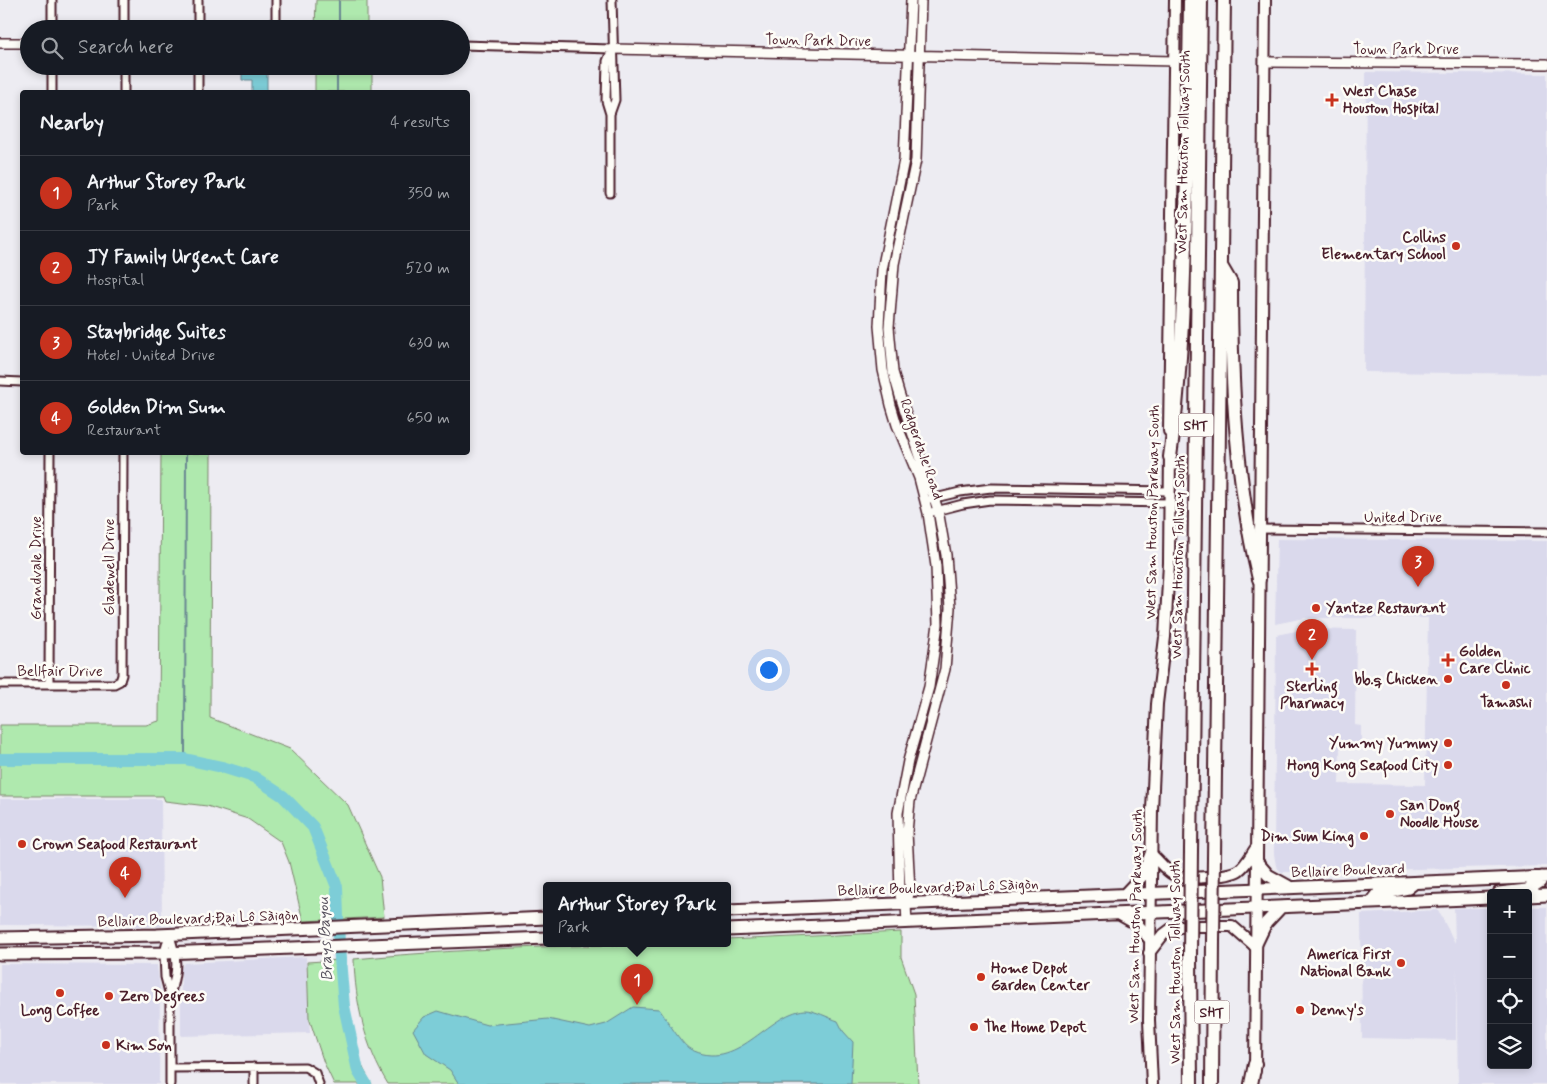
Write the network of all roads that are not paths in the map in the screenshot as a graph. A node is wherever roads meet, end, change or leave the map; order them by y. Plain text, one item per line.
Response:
1 (52, 0) edge
2 (124, 0) edge
3 (198, 0) edge
4 (276, 0) edge
5 (612, 0) edge
6 (911, 0) edge
7 (921, 0) edge
8 (1175, 0) edge
9 (1190, 0) edge
10 (1201, 0) edge
11 (1224, 0) edge
12 (1264, 0) edge
13 (52, 20) edge
14 (124, 20) edge
15 (198, 20) edge
16 (276, 20) edge
17 (0, 43) edge
18 (20, 43) edge
19 (470, 46) edge
20 (612, 49) junction
21 (909, 55) junction
22 (919, 55) junction
23 (1175, 62) junction
24 (1265, 62) junction
25 (1547, 64) edge
26 (52, 75) edge
27 (124, 75) edge
28 (198, 75) edge
29 (52, 90) edge
30 (124, 90) edge
31 (198, 90) edge
32 (901, 182) junction
33 (912, 184) junction
34 (610, 193) dead end
35 (1221, 266) junction
36 (879, 306) junction
37 (890, 307) junction
38 (880, 347) junction
39 (891, 347) junction
40 (0, 382) edge
41 (20, 382) edge
42 (50, 455) edge
43 (123, 455) edge
44 (1170, 457) junction
45 (1044, 489) junction
46 (1170, 491) junction
47 (935, 498) junction
48 (925, 500) junction
49 (1044, 501) junction
50 (1170, 503) junction
51 (938, 510) junction
52 (928, 513) junction
53 (1260, 529) junction
54 (1547, 532) edge
55 (1259, 579) junction
56 (933, 667) junction
57 (944, 669) junction
58 (120, 681) joint
59 (0, 684) edge
60 (49, 684) junction
61 (904, 779) junction
62 (914, 781) junction
63 (1256, 848) junction
64 (1151, 854) junction
65 (1256, 861) junction
66 (1544, 877) edge
67 (1414, 882) junction
68 (1289, 887) junction
69 (1256, 888) junction
70 (1530, 889) edge
71 (1150, 892) junction
72 (1125, 894) junction
73 (1487, 896) edge
74 (1371, 903) junction
75 (906, 904) junction
76 (1281, 907) junction
77 (1256, 908) junction
78 (731, 911) edge
79 (1150, 913) junction
80 (1119, 914) junction
81 (543, 918) edge
82 (906, 923) junction
83 (290, 929) junction
84 (731, 930) edge
85 (169, 934) junction
86 (0, 938) edge
87 (543, 938) edge
88 (1150, 938) junction
89 (1255, 946) junction
90 (290, 948) junction
91 (1149, 952) junction
92 (177, 953) junction
93 (0, 954) edge
94 (164, 954) junction
95 (170, 996) junction
96 (1255, 1064) junction
97 (170, 1068) junction
98 (254, 1068) junction
99 (170, 1084) edge
100 (254, 1084) edge
101 (318, 1084) edge
102 (1152, 1084) edge
103 (1191, 1084) edge
104 (1212, 1084) edge
105 (1251, 1084) edge
106 (1256, 1084) edge

1 - 13 street
2 - 14 street
3 - 15 street
4 - 16 street
5 - 20 street
6 - 21 street, Rodgerdale Road
7 - 22 street, Rodgerdale Road
8 - 23 main road, West Sam Houston Parkway South
9 - 44 highway
10 - 103 highway, West Sam Houston Tollway South / SHT, bridge
11 - 35 highway, SHT
12 - 24 main road
17 - 18 street
19 - 20 street, Town Park Drive
20 - 21 street, Town Park Drive
20 - 34 street
21 - 22 street, Town Park Drive
21 - 32 street, Rodgerdale Road
22 - 23 street, Town Park Drive
22 - 33 street, Rodgerdale Road
23 - 44 main road, West Sam Houston Parkway South
24 - 25 street, Town Park Drive
24 - 53 main road
26 - 29 street
27 - 30 street
28 - 31 street
32 - 33 street
32 - 36 street, Rodgerdale Road
33 - 37 street, Rodgerdale Road
35 - 55 highway
35 - 104 highway, SHT, bridge
36 - 37 street
36 - 38 street, Rodgerdale Road
37 - 39 street, Rodgerdale Road
38 - 39 street
38 - 48 street, Rodgerdale Road
39 - 47 street, Rodgerdale Road
40 - 41 street
42 - 60 street, Grandvale Drive
43 - 58 street, Gladewell Drive
44 - 46 main road, West Sam Houston Parkway South
45 - 46 street
45 - 47 street
45 - 49 street
46 - 50 main road, West Sam Houston Parkway South
47 - 48 street
47 - 51 street, Rodgerdale Road
48 - 52 street, Rodgerdale Road
49 - 50 street
49 - 51 street
50 - 64 main road, West Sam Houston Parkway South
51 - 52 street
51 - 57 street, Rodgerdale Road
52 - 56 street, Rodgerdale Road
53 - 54 street, United Drive
53 - 55 main road
55 - 63 main road
56 - 57 street
56 - 61 street, Rodgerdale Road
57 - 62 street, Rodgerdale Road
58 - 60 street, Bellfair Drive
59 - 60 street, Bellfair Drive
61 - 62 street
61 - 75 street, Rodgerdale Road
62 - 75 street, Rodgerdale Road
63 - 64 main road
63 - 65 main road
64 - 71 main road, West Sam Houston Parkway South
64 - 72 main road
65 - 68 main road
65 - 69 main road
66 - 67 main road, Bellaire Boulevard
66 - 70 main road
67 - 68 main road, Bellaire Boulevard
67 - 74 main road
68 - 69 main road, Bellaire Boulevard
69 - 71 main road, Bellaire Boulevard
69 - 77 main road
71 - 72 main road, Bellaire Boulevard;Đại Lộ Sàigòn
71 - 79 main road, West Sam Houston Parkway South
72 - 75 main road, Bellaire Boulevard;Đại Lộ Sàigòn
73 - 74 main road
74 - 76 main road
75 - 78 main road, Bellaire Boulevard;Đại Lộ Sàigòn
75 - 82 street, Rodgerdale Road
76 - 77 main road
76 - 89 main road
77 - 79 main road
77 - 89 main road
79 - 80 main road
79 - 88 main road, West Sam Houston Parkway South
80 - 82 main road
80 - 88 main road
81 - 83 main road, Bellaire Boulevard;Đại Lộ Sàigòn
82 - 84 main road
83 - 85 main road, Bellaire Boulevard;Đại Lộ Sàigòn
83 - 90 main road
85 - 86 main road, Bellaire Boulevard;Đại Lộ Sàigòn
85 - 92 street
85 - 94 street
87 - 90 main road
88 - 91 main road, West Sam Houston Parkway South
89 - 91 main road
89 - 96 main road
90 - 92 main road
91 - 102 main road, West Sam Houston Parkway South
92 - 94 main road
92 - 95 street
93 - 94 main road
94 - 95 street
95 - 97 street
96 - 105 highway
96 - 106 main road
97 - 98 street
97 - 99 street
98 - 100 street
98 - 101 street

